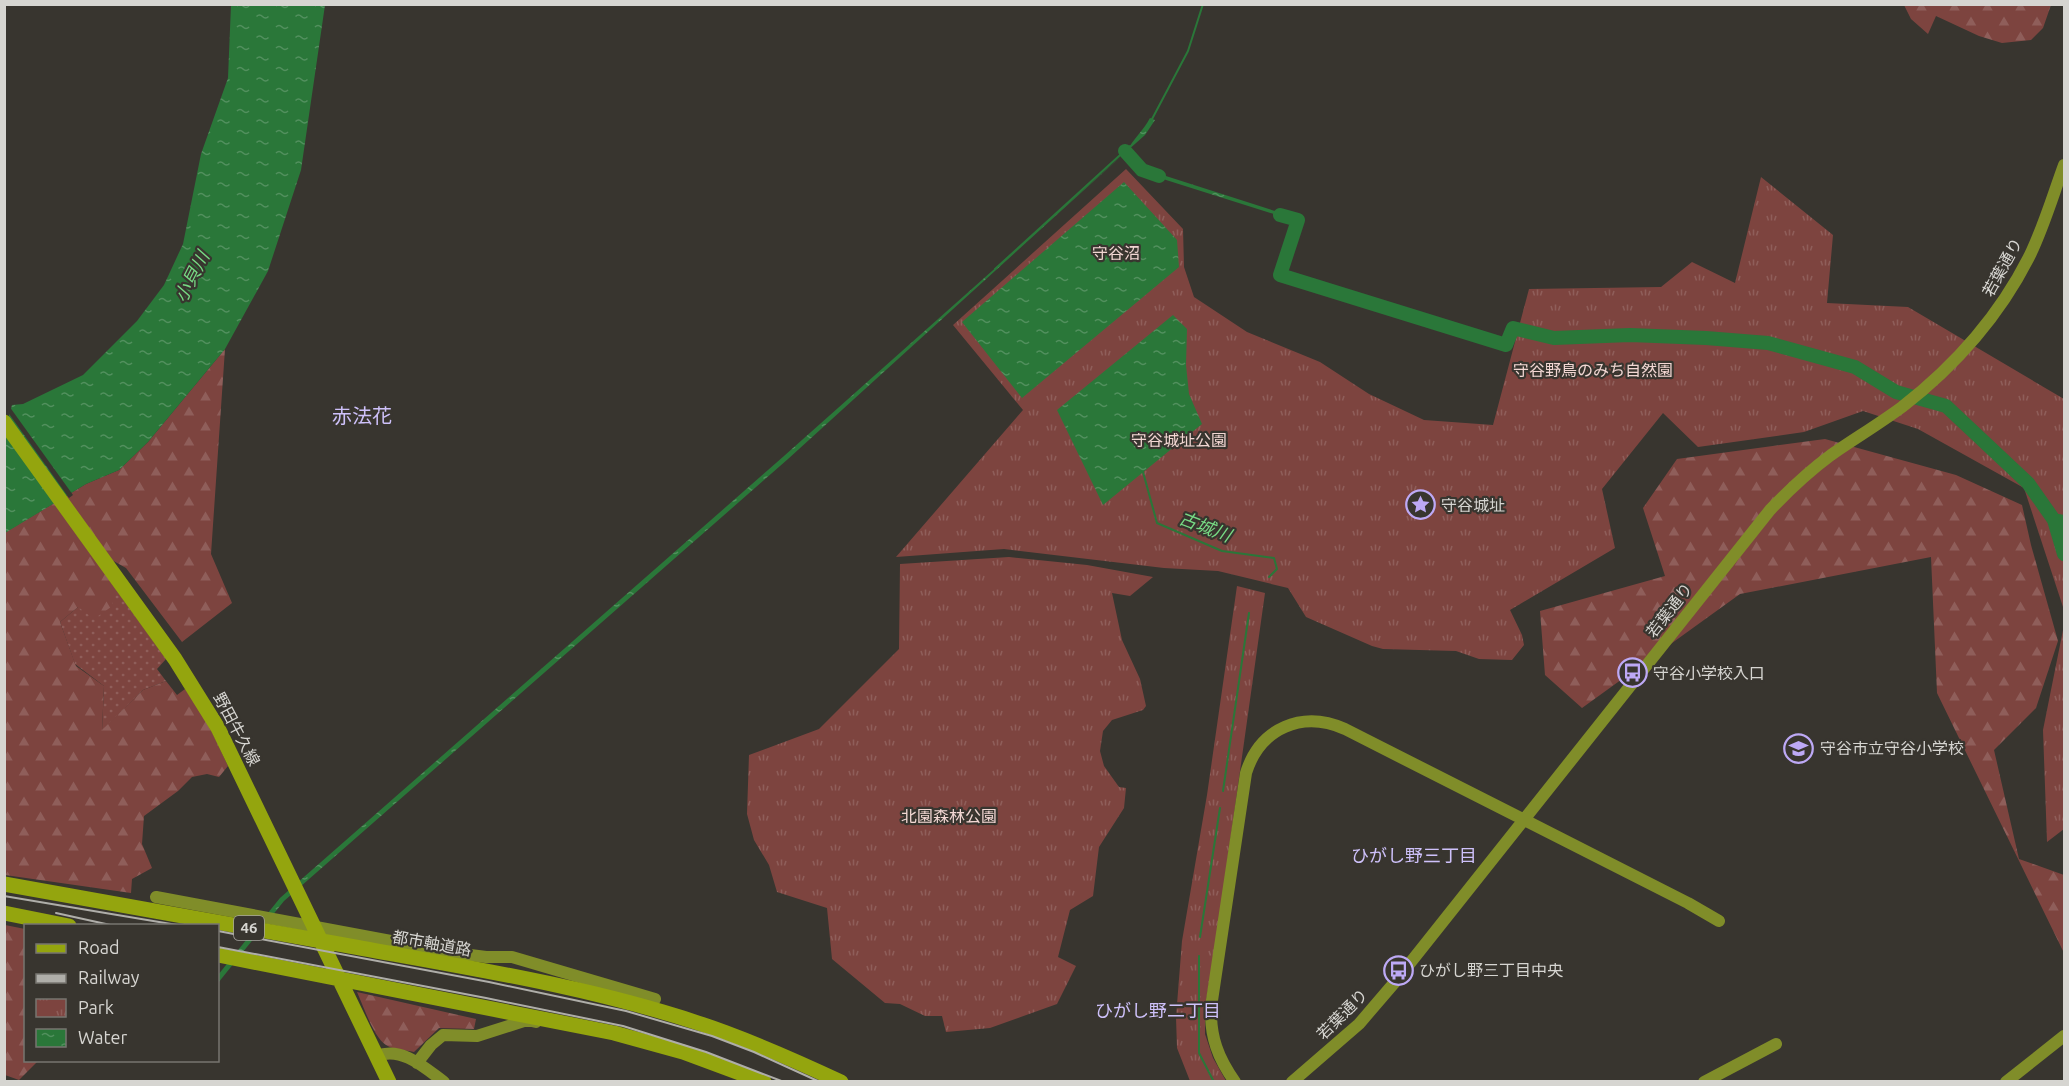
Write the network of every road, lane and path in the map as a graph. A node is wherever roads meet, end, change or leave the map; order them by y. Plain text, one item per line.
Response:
1 (2064, 165) edge
2 (4, 422) edge
3 (1524, 819) junction
4 (4, 884) edge
5 (156, 897) dead end
6 (4, 913) edge
7 (1719, 921) dead end
8 (59, 924) edge
9 (314, 926) junction
10 (219, 955) edge
11 (655, 999) dead end
12 (490, 1008) junction
13 (586, 1027) junction
14 (495, 1032) junction
15 (2064, 1036) edge
16 (1776, 1044) dead end
17 (377, 1056) junction
18 (417, 1063) junction
19 (389, 1082) edge
20 (444, 1082) edge
21 (764, 1082) edge
22 (841, 1082) edge
23 (1235, 1082) edge
24 (1292, 1082) edge
25 (1704, 1082) edge
26 (2006, 1082) edge

1 - 3 street, 若葉通り
2 - 9 main road, 野田牛久線
3 - 7 street
3 - 23 street
3 - 24 street, 若葉通り
4 - 22 main road, 都市軸道路 / 46
5 - 9 street
6 - 8 main road
9 - 11 street
9 - 17 main road, 野田牛久線
10 - 12 main road, 46
12 - 13 main road, 46
12 - 14 street
13 - 14 street
13 - 21 main road, 46
14 - 18 street
15 - 26 street
16 - 25 street
17 - 18 street
17 - 19 main road, 野田牛久線
18 - 20 street

